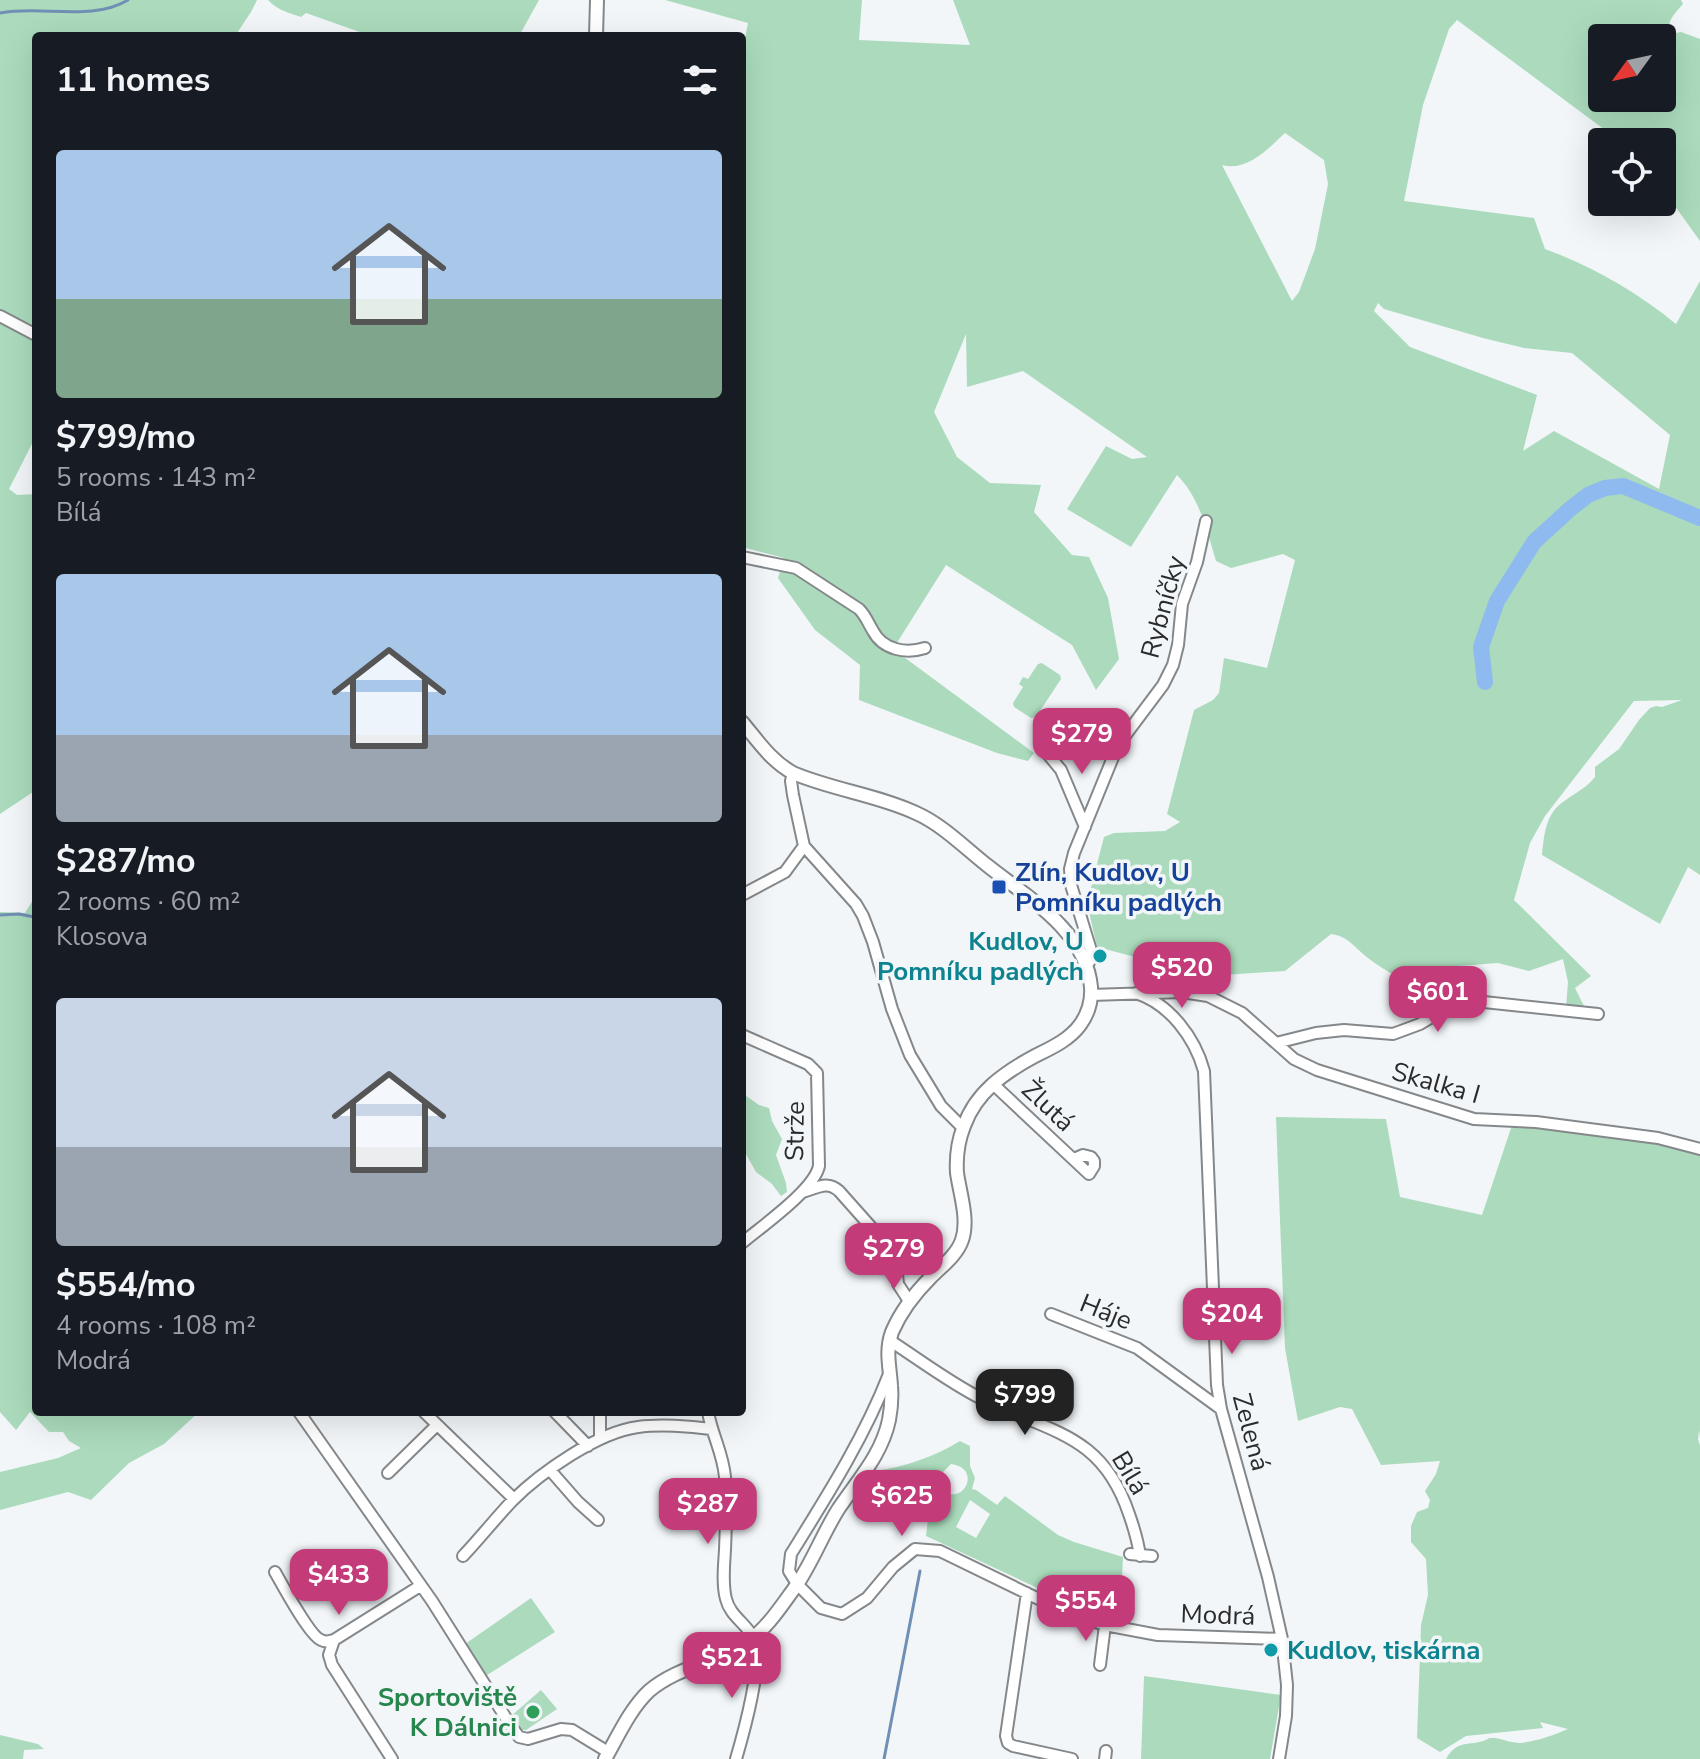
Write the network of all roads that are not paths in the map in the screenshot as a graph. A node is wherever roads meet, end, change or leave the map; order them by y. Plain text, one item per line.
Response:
1 (597, 0) edge
2 (596, 32) edge
3 (0, 316) edge
4 (32, 333) edge
5 (1206, 521) dead end
6 (746, 558) edge
7 (925, 648) dead end
8 (746, 727) edge
9 (1042, 747) dead end
10 (793, 773) junction
11 (1085, 827) junction
12 (804, 846) junction
13 (746, 892) edge
14 (1086, 966) junction
15 (1136, 993) junction
16 (1091, 995) junction
17 (1598, 1014) dead end
18 (746, 1037) edge
19 (1276, 1043) junction
20 (993, 1084) junction
21 (963, 1128) junction
22 (1700, 1149) edge
23 (1074, 1159) dead end
24 (801, 1193) junction
25 (746, 1240) edge
26 (909, 1301) junction
27 (1051, 1314) dead end
28 (889, 1340) junction
29 (889, 1374) junction
30 (1221, 1409) junction
31 (302, 1416) edge
32 (428, 1416) edge
33 (559, 1416) edge
34 (600, 1416) edge
35 (709, 1416) edge
36 (437, 1425) junction
37 (711, 1429) junction
38 (600, 1439) junction
39 (588, 1446) junction
40 (550, 1470) junction
41 (388, 1473) dead end
42 (514, 1499) junction
43 (598, 1520) dead end
44 (1141, 1555) dead end
45 (463, 1556) dead end
46 (275, 1572) dead end
47 (797, 1584) junction
48 (420, 1586) junction
49 (1027, 1593) junction
50 (1105, 1625) junction
51 (753, 1638) junction
52 (1282, 1639) junction
53 (334, 1640) junction
54 (1100, 1665) dead end
55 (606, 1756) edge
56 (392, 1759) edge
57 (736, 1759) edge
58 (1072, 1759) edge
59 (1279, 1759) edge

1 - 2 street
3 - 4 street
5 - 11 street, Rybníčky
6 - 7 street
8 - 10 street
9 - 11 street
10 - 12 street
10 - 14 street
11 - 14 street, Rybníčky
12 - 13 street
12 - 21 street
14 - 16 street
15 - 16 street
15 - 19 street, Skalka I
15 - 30 street, Zelená
16 - 20 street
17 - 19 street
18 - 24 street, Strže
19 - 22 street, Skalka I
20 - 21 street
20 - 23 street, Žlutá
21 - 26 street
24 - 25 street, Strže
24 - 26 street
26 - 28 street
27 - 30 street, Háje
28 - 29 street
28 - 44 street, Bílá
29 - 47 street
29 - 47 street
30 - 52 street, Zelená
31 - 48 street
32 - 36 street
33 - 39 street
34 - 38 street
35 - 37 street
36 - 41 street
36 - 42 street
37 - 38 street
37 - 51 street
38 - 39 street
39 - 40 street
40 - 42 street
40 - 43 street
42 - 45 street
46 - 53 street
47 - 49 street, Modrá
47 - 51 street
48 - 53 street
48 - 55 street
49 - 50 street, Modrá
49 - 58 street
50 - 52 street, Modrá
50 - 54 street
51 - 55 street
51 - 57 street
52 - 59 street, Zelená
53 - 56 street

